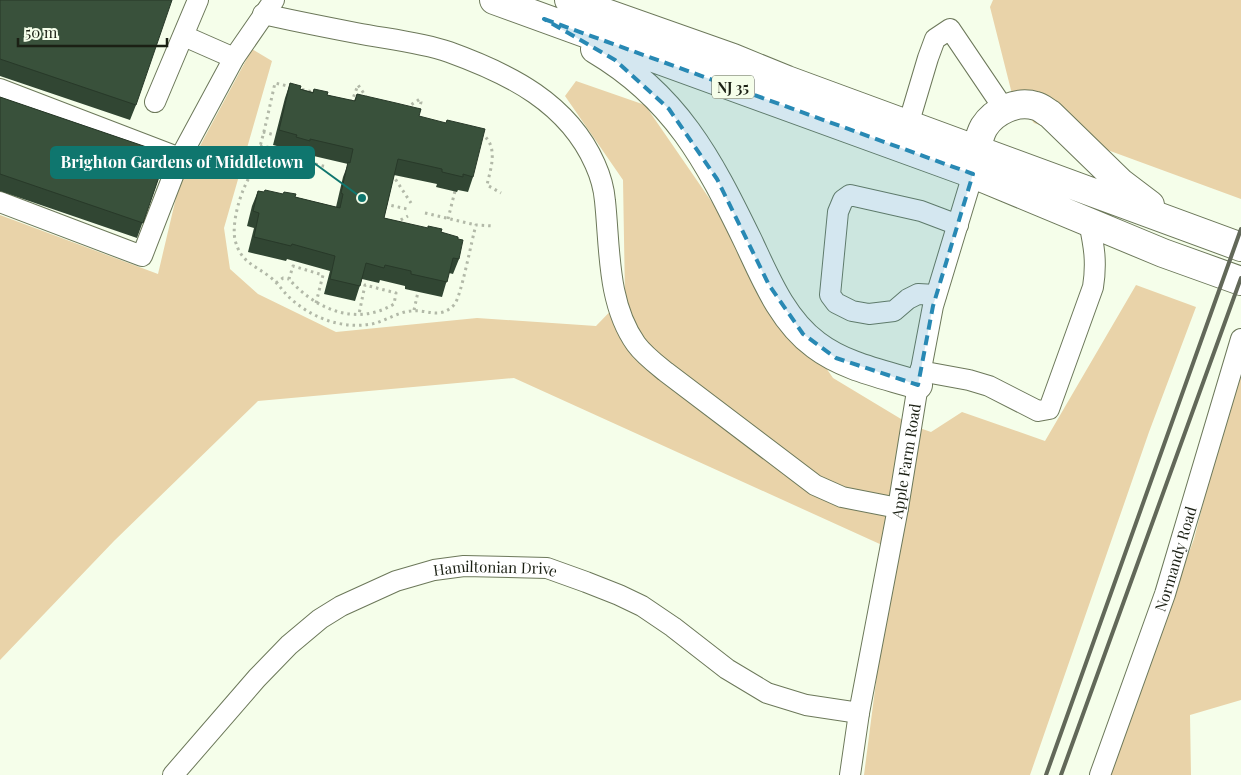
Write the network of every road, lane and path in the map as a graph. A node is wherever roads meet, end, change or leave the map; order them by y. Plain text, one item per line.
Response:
1 (198, 0) edge
2 (494, 0) edge
3 (569, 0) edge
4 (267, 5) edge
5 (588, 5) edge
6 (544, 19) junction
7 (184, 36) junction
8 (234, 58) junction
9 (0, 89) edge
10 (311, 92) junction
11 (320, 94) edge
12 (310, 97) edge
13 (344, 99) edge
14 (370, 101) edge
15 (155, 102) dead end
16 (1006, 108) junction
17 (401, 110) edge
18 (418, 116) edge
19 (908, 125) junction
20 (475, 130) edge
21 (263, 132) junction
22 (275, 135) dead end
23 (260, 146) junction
24 (180, 158) junction
25 (974, 162) junction
26 (327, 167) dead end
27 (392, 174) edge
28 (455, 191) edge
29 (500, 193) dead end
30 (0, 202) edge
31 (411, 203) dead end
32 (385, 204) edge
33 (407, 209) dead end
34 (425, 213) dead end
35 (408, 216) dead end
36 (448, 219) junction
37 (1089, 222) junction
38 (393, 224) edge
39 (476, 225) junction
40 (958, 225) junction
41 (494, 226) dead end
42 (1185, 227) junction
43 (1241, 247) edge
44 (289, 278) junction
45 (1241, 281) edge
46 (276, 283) junction
47 (418, 292) edge
48 (936, 295) junction
49 (356, 297) edge
50 (362, 299) junction
51 (316, 303) junction
52 (414, 310) junction
53 (359, 314) junction
54 (1241, 339) edge
55 (919, 378) junction
56 (898, 508) junction
57 (859, 713) junction
58 (173, 775) edge
59 (850, 775) edge
60 (1100, 775) edge

1 - 7 street
2 - 6 highway, NJ 35
3 - 5 highway, NJ 35
4 - 8 street
4 - 56 street
5 - 19 highway, NJ 35
6 - 25 highway, NJ 35
6 - 55 highway
7 - 8 street
7 - 15 street
8 - 24 street
9 - 24 street
10 - 11 path
10 - 12 path
10 - 21 path
13 - 14 path
16 - 19 street
16 - 25 highway
16 - 42 highway
17 - 18 path
19 - 25 highway, NJ 35
20 - 29 path
21 - 22 path
21 - 23 path
23 - 26 path
23 - 46 path
24 - 30 street
25 - 37 highway, NJ 35
25 - 40 street, Apple Farm Road
25 - 42 highway, NJ 35
27 - 31 path
28 - 36 path
32 - 33 path
34 - 36 path
35 - 38 path
36 - 39 path
37 - 45 highway, NJ 35
37 - 55 street
39 - 41 path
39 - 52 path
40 - 48 street, Apple Farm Road
40 - 48 street
42 - 43 highway, NJ 35
44 - 46 path
44 - 51 path
44 - 51 path
46 - 52 path
47 - 52 path
48 - 55 street, Apple Farm Road
49 - 50 path
50 - 53 path
50 - 53 path
51 - 53 path
54 - 60 street, Normandy Road
55 - 56 street, Apple Farm Road
56 - 57 street, Apple Farm Road
57 - 58 street, Hamiltonian Drive
57 - 59 street, Apple Farm Road

